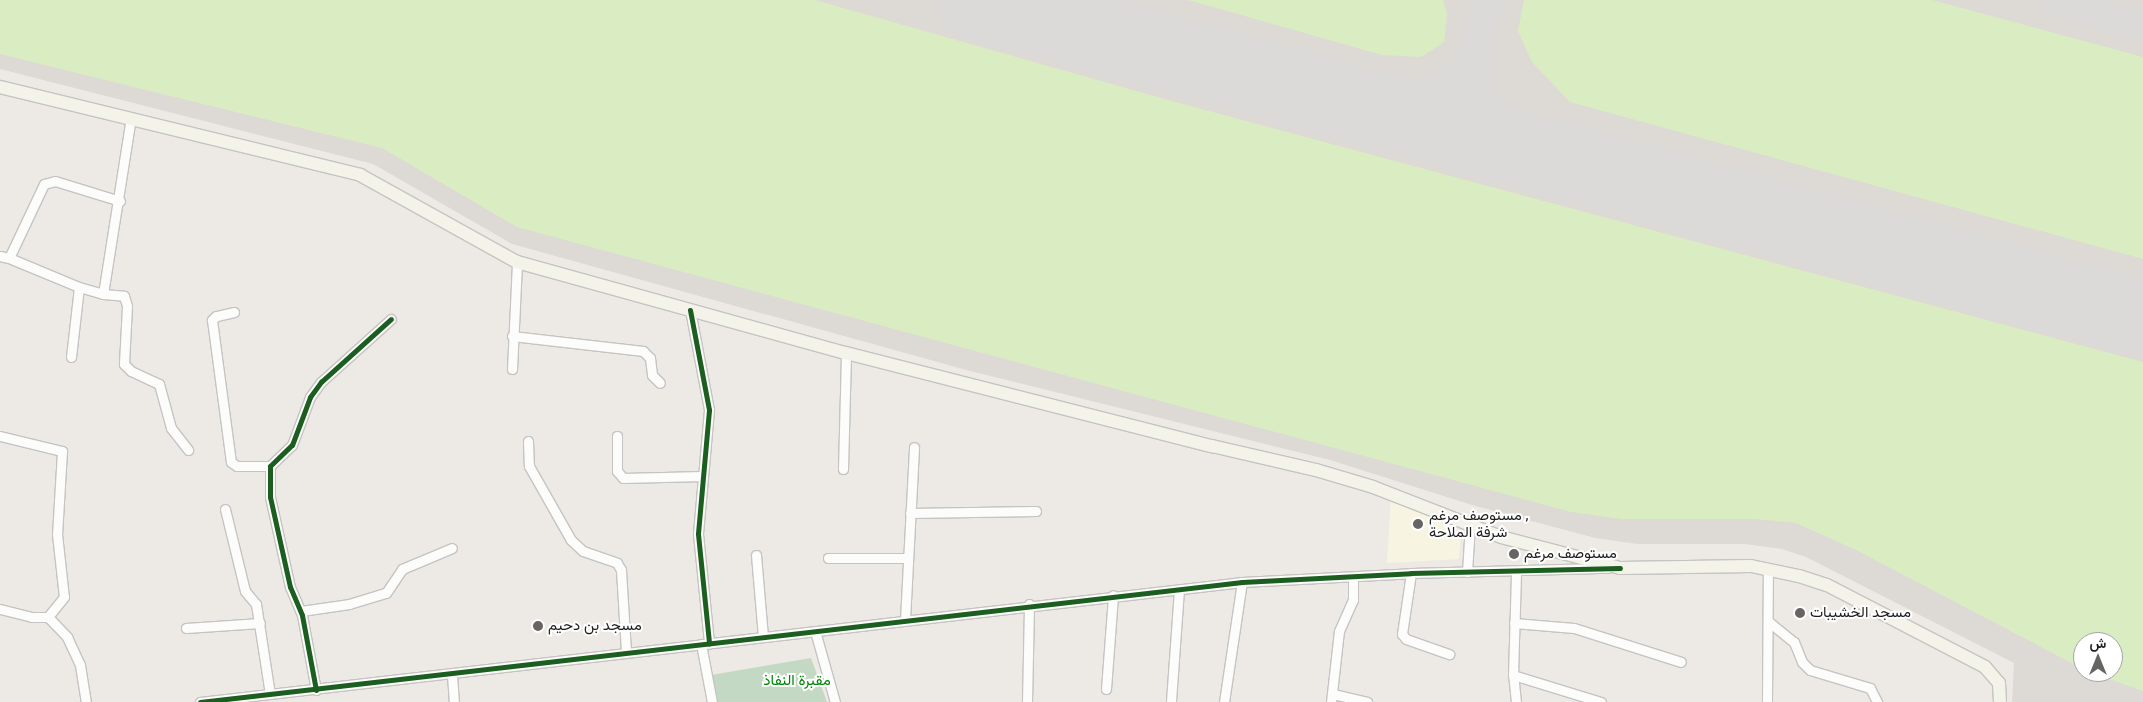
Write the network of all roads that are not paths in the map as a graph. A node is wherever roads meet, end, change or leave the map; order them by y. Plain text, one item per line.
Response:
1 (0, 86) edge
2 (132, 118) junction
3 (120, 200) junction
4 (5, 257) edge
5 (517, 262) junction
6 (79, 287) junction
7 (103, 294) junction
8 (690, 310) junction
9 (234, 312) dead end
10 (391, 319) dead end
11 (512, 336) junction
12 (846, 353) junction
13 (70, 358) dead end
14 (512, 369) dead end
15 (660, 383) dead end
16 (0, 436) edge
17 (617, 436) dead end
18 (528, 441) dead end
19 (914, 447) dead end
20 (188, 450) dead end
21 (270, 466) junction
22 (843, 469) dead end
23 (702, 476) junction
24 (225, 509) dead end
25 (1036, 511) dead end
26 (910, 513) junction
27 (1470, 524) junction
28 (452, 548) dead end
29 (756, 555) dead end
30 (828, 558) dead end
31 (907, 558) junction
32 (1620, 568) junction
33 (1768, 569) junction
34 (1516, 571) junction
35 (1467, 572) junction
36 (1411, 573) junction
37 (1353, 576) junction
38 (1242, 582) junction
39 (1179, 589) junction
40 (1113, 595) junction
41 (1029, 604) junction
42 (0, 608) edge
43 (301, 611) junction
44 (48, 617) junction
45 (905, 620) junction
46 (1769, 622) junction
47 (260, 623) junction
48 (1514, 623) junction
49 (186, 628) dead end
50 (815, 631) junction
51 (762, 637) junction
52 (705, 644) junction
53 (626, 652) junction
54 (1448, 654) dead end
55 (1681, 662) dead end
56 (452, 675) junction
57 (1513, 675) junction
58 (1106, 689) dead end
59 (316, 690) junction
60 (275, 697) edge
61 (1332, 698) edge
62 (1171, 701) edge
63 (86, 702) edge
64 (200, 702) edge
65 (454, 702) edge
66 (712, 702) edge
67 (835, 702) edge
68 (1027, 702) edge
69 (1224, 702) edge
70 (1367, 702) edge
71 (1516, 702) edge
72 (1601, 702) edge
73 (1768, 702) edge
74 (1877, 702) edge
75 (2000, 702) edge

1 - 2 main road
2 - 3 street
2 - 5 main road
3 - 4 street
3 - 7 street
4 - 6 street
5 - 8 main road
5 - 11 street
6 - 7 street
6 - 13 street
7 - 20 street
8 - 12 main road
8 - 23 street
9 - 21 street
10 - 21 street
11 - 14 street
11 - 15 street
12 - 22 street
12 - 27 main road
16 - 44 street
17 - 23 street
18 - 53 street
19 - 26 street
21 - 43 street
23 - 52 street
24 - 47 street
25 - 26 street
26 - 31 street
27 - 32 main road
27 - 35 street
28 - 43 street
29 - 51 street
30 - 31 street
31 - 45 street
32 - 33 main road
32 - 34 street
33 - 46 street
33 - 75 main road
34 - 35 street
34 - 48 street
35 - 36 street
36 - 37 street
36 - 54 street
37 - 38 street
37 - 61 street
38 - 39 street
38 - 69 street
39 - 40 street
39 - 62 street
40 - 41 street
40 - 58 street
41 - 45 street
41 - 68 street
42 - 44 street
43 - 59 street
44 - 63 street
45 - 50 street
46 - 73 street
46 - 74 street
47 - 49 street
47 - 60 street
48 - 55 street
48 - 57 street
50 - 51 street
50 - 67 street
51 - 52 street
52 - 53 street
52 - 66 street
53 - 56 street
56 - 59 street
56 - 65 street
57 - 71 street
57 - 72 street
59 - 60 street
60 - 64 street
61 - 70 street

